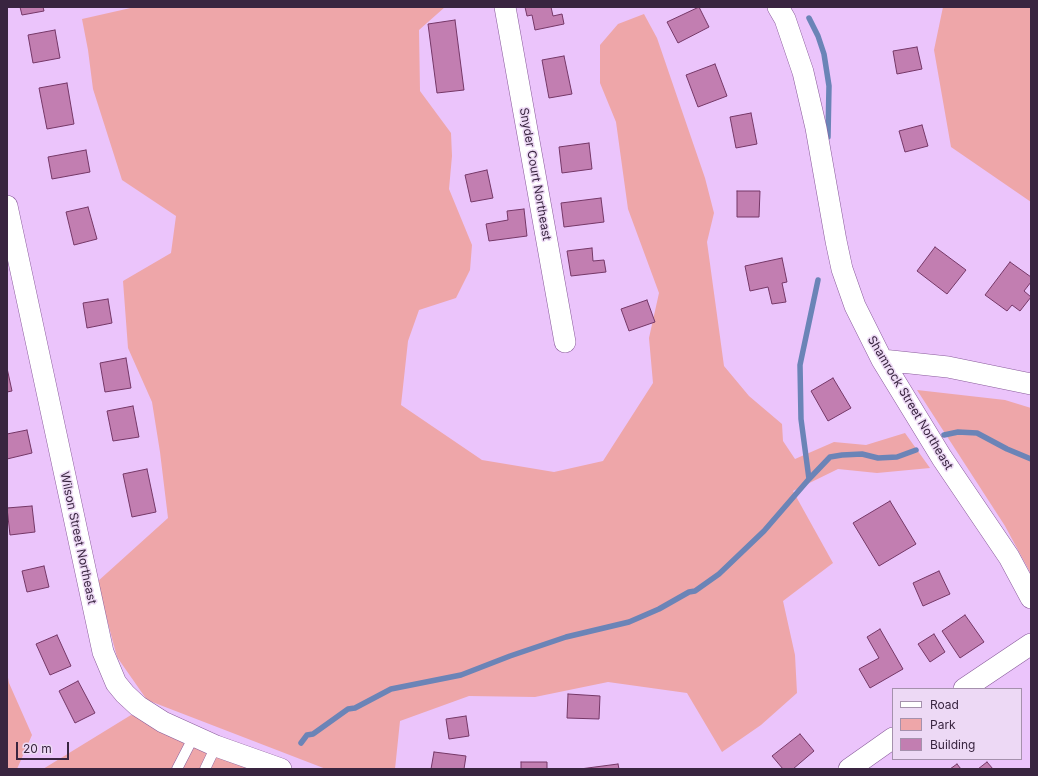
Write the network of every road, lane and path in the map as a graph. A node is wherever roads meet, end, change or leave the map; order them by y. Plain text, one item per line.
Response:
1 (505, 7) edge
2 (778, 7) edge
3 (7, 206) edge
4 (565, 342) dead end
5 (882, 360) junction
6 (1031, 384) edge
7 (1031, 598) edge
8 (1031, 644) edge
9 (965, 688) edge
10 (194, 736) junction
11 (892, 739) edge
12 (216, 746) junction
13 (177, 769) edge
14 (205, 769) edge
15 (281, 769) edge
16 (849, 769) edge

1 - 4 street, Snyder Court Northeast
2 - 5 street, Shamrock Street Northeast
3 - 10 street, Wilson Street Northeast
5 - 6 street
5 - 7 street, Shamrock Street Northeast
8 - 9 street
10 - 12 street, Wilson Street Northeast
10 - 13 lane
11 - 16 street
12 - 14 lane
12 - 15 street, Wilson Street Northeast

